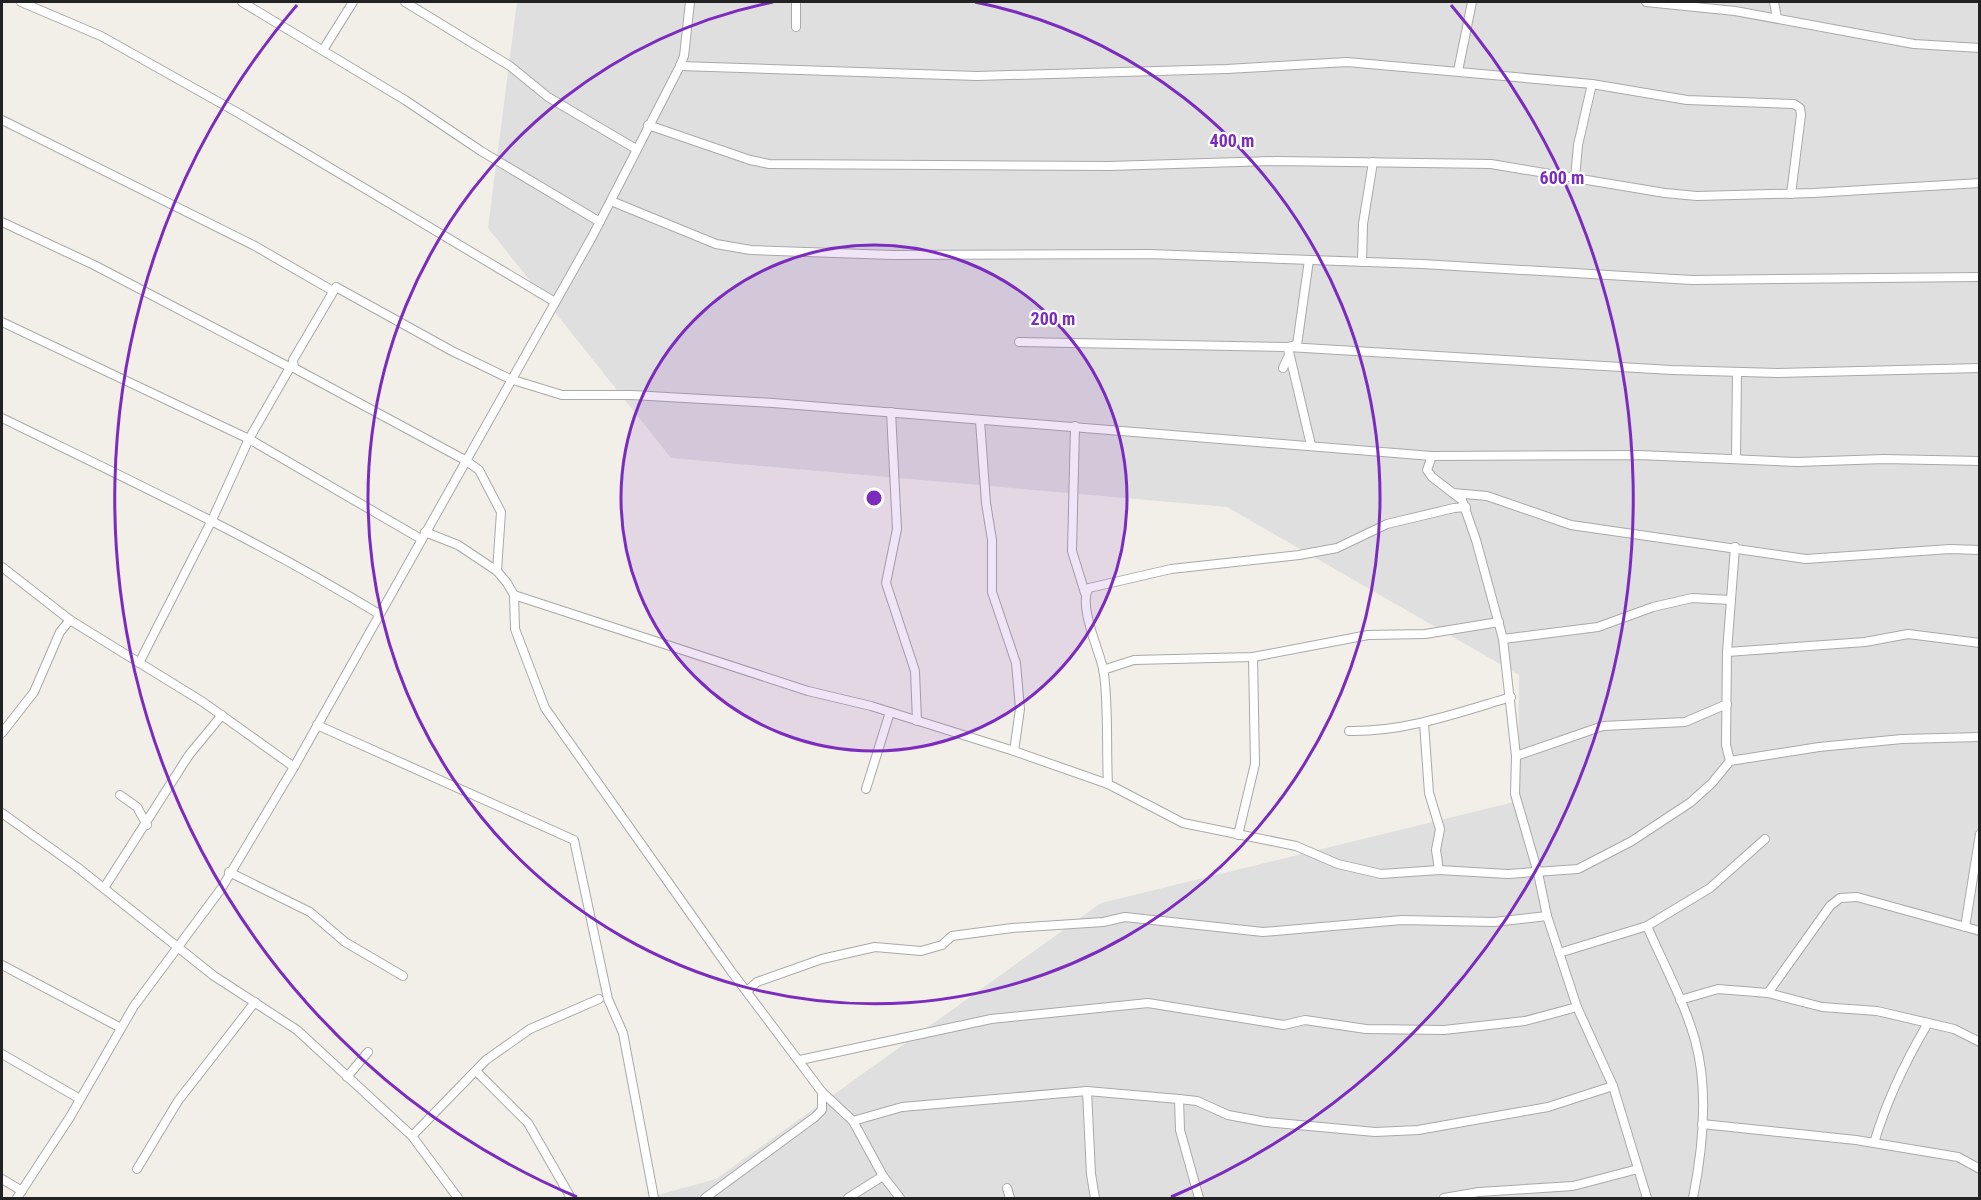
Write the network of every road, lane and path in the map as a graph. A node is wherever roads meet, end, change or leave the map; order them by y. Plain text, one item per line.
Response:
1 (21, 2) edge
2 (242, 2) edge
3 (353, 2) edge
4 (405, 2) edge
5 (690, 2) edge
6 (796, 2) edge
7 (1472, 2) edge
8 (1646, 2) edge
9 (1774, 2) edge
10 (1778, 18) junction
11 (796, 27) dead end
12 (1980, 48) edge
13 (323, 50) junction
14 (680, 66) junction
15 (1458, 71) junction
16 (1592, 84) junction
17 (2, 120) edge
18 (648, 125) junction
19 (636, 149) junction
20 (1372, 162) junction
21 (1575, 178) junction
22 (1980, 183) edge
23 (1791, 194) junction
24 (611, 201) junction
25 (2, 222) edge
26 (600, 222) junction
27 (1309, 260) junction
28 (1362, 262) junction
29 (1980, 277) edge
30 (333, 291) junction
31 (555, 302) junction
32 (2, 322) edge
33 (1019, 342) dead end
34 (1288, 348) junction
35 (291, 366) junction
36 (1282, 368) dead end
37 (1980, 368) edge
38 (1737, 372) junction
39 (510, 379) junction
40 (891, 412) junction
41 (2, 418) edge
42 (980, 421) junction
43 (1075, 426) junction
44 (249, 439) junction
45 (1311, 445) junction
46 (1432, 456) junction
47 (1736, 459) junction
48 (465, 460) junction
49 (1980, 461) edge
50 (1453, 493) junction
51 (1466, 507) junction
52 (212, 520) junction
53 (423, 536) junction
54 (1735, 547) junction
55 (1980, 550) edge
56 (2, 567) edge
57 (497, 571) junction
58 (1085, 593) junction
59 (514, 594) junction
60 (1731, 600) junction
61 (379, 614) junction
62 (70, 620) junction
63 (1499, 622) junction
64 (1503, 639) junction
65 (1980, 643) edge
66 (1727, 652) junction
67 (1253, 657) junction
68 (139, 663) junction
69 (1103, 670) junction
70 (1510, 697) junction
71 (1727, 704) junction
72 (890, 712) junction
73 (222, 715) junction
74 (917, 721) junction
75 (1424, 723) junction
76 (317, 725) junction
77 (1349, 731) dead end
78 (2, 733) edge
79 (1980, 736) edge
80 (1014, 751) junction
81 (1516, 756) junction
82 (1730, 761) junction
83 (294, 767) junction
84 (1108, 784) junction
85 (866, 789) dead end
86 (120, 795) dead end
87 (2, 813) edge
88 (147, 825) junction
89 (1980, 834) edge
90 (1238, 835) junction
91 (1765, 840) dead end
92 (1439, 870) junction
93 (229, 872) junction
94 (1538, 873) junction
95 (104, 888) junction
96 (1546, 916) junction
97 (1647, 926) junction
98 (1965, 927) junction
99 (1980, 931) edge
100 (178, 946) junction
101 (1559, 953) junction
102 (2, 965) edge
103 (403, 976) dead end
104 (747, 991) junction
105 (1768, 993) junction
106 (599, 999) dead end
107 (1680, 1000) junction
108 (255, 1002) junction
109 (1576, 1007) junction
110 (1928, 1023) junction
111 (121, 1028) junction
112 (1980, 1042) edge
113 (368, 1052) dead end
114 (2, 1054) edge
115 (800, 1060) junction
116 (476, 1071) junction
117 (347, 1077) junction
118 (1613, 1086) junction
119 (1087, 1091) junction
120 (822, 1092) junction
121 (80, 1099) junction
122 (1179, 1099) junction
123 (853, 1121) junction
124 (1702, 1124) junction
125 (412, 1136) junction
126 (1874, 1143) junction
127 (137, 1169) dead end
128 (1638, 1169) junction
129 (1980, 1169) edge
130 (883, 1176) junction
131 (2, 1179) edge
132 (1007, 1188) dead end
133 (22, 1191) junction
134 (17, 1198) edge
135 (458, 1198) edge
136 (571, 1198) edge
137 (654, 1198) edge
138 (705, 1198) edge
139 (848, 1198) edge
140 (900, 1198) edge
141 (1010, 1198) edge
142 (1095, 1198) edge
143 (1199, 1198) edge
144 (1444, 1198) edge
145 (1647, 1198) edge
146 (1692, 1198) edge

1 - 31 street
2 - 13 street
3 - 13 street
4 - 19 street
5 - 14 street
6 - 11 street
7 - 15 street
8 - 10 street
9 - 10 street
10 - 12 street
13 - 26 street
14 - 15 street
14 - 18 street
15 - 16 street
16 - 21 street
16 - 23 street
17 - 30 street
18 - 19 street
18 - 20 street
19 - 24 street
20 - 21 street
20 - 28 street
21 - 23 street
22 - 23 street
24 - 26 street
24 - 27 street
25 - 35 street
26 - 31 street
27 - 28 street
27 - 34 street
28 - 29 street
30 - 35 street
30 - 39 street
31 - 39 street
32 - 44 street
33 - 34 street
34 - 36 street
34 - 38 street
34 - 45 street
35 - 44 street
35 - 48 street
37 - 38 street
38 - 47 street
39 - 40 street
39 - 48 street
40 - 42 street
40 - 74 street
41 - 52 street
42 - 43 street
42 - 80 street
43 - 45 street
43 - 58 street
44 - 52 street
44 - 53 street
45 - 46 street
46 - 47 street
46 - 50 street
47 - 49 street
48 - 53 street
48 - 57 street
50 - 51 street
50 - 54 street
51 - 58 street
51 - 63 street
52 - 61 street
52 - 68 street
53 - 57 street
53 - 61 street
54 - 55 street
54 - 60 street
56 - 62 street
57 - 59 street
58 - 69 street
59 - 72 street
59 - 104 street
60 - 64 street
60 - 66 street
61 - 76 street
62 - 68 street
62 - 78 street
63 - 64 street
63 - 67 street
64 - 70 street
65 - 66 street
66 - 71 street
67 - 69 street
67 - 90 street
68 - 73 street
69 - 84 street
70 - 75 street
70 - 81 street
71 - 81 street
71 - 82 street
72 - 74 street
72 - 85 street
73 - 83 street
73 - 88 street
74 - 80 street
75 - 77 street
75 - 92 street
76 - 83 street
76 - 137 street
79 - 82 street
80 - 84 street
81 - 94 street
82 - 94 street
83 - 93 street
84 - 90 street
86 - 88 street
87 - 95 street
88 - 95 street
89 - 98 street
90 - 92 street
91 - 97 street
92 - 94 street
93 - 100 street
93 - 103 street
94 - 96 street
95 - 100 street
96 - 101 street
96 - 104 street
97 - 101 street
97 - 107 street
98 - 99 street
98 - 105 street
100 - 108 street
100 - 111 street
101 - 109 street
102 - 111 street
104 - 115 street
105 - 107 street
105 - 110 street
106 - 116 street
107 - 124 street
108 - 117 street
108 - 127 street
109 - 115 street
109 - 118 street
110 - 112 street
110 - 126 street
111 - 121 street
113 - 117 street
114 - 121 street
115 - 120 street
116 - 125 street
116 - 136 street
117 - 125 street
118 - 122 street
118 - 128 street
119 - 122 street
119 - 123 street
119 - 142 street
120 - 123 street
120 - 138 street
121 - 133 street
122 - 143 street
123 - 130 street
124 - 126 street
124 - 146 street
125 - 135 street
126 - 129 street
128 - 144 street
128 - 145 street
130 - 139 street
130 - 140 street
131 - 133 street
132 - 141 street
133 - 134 street

